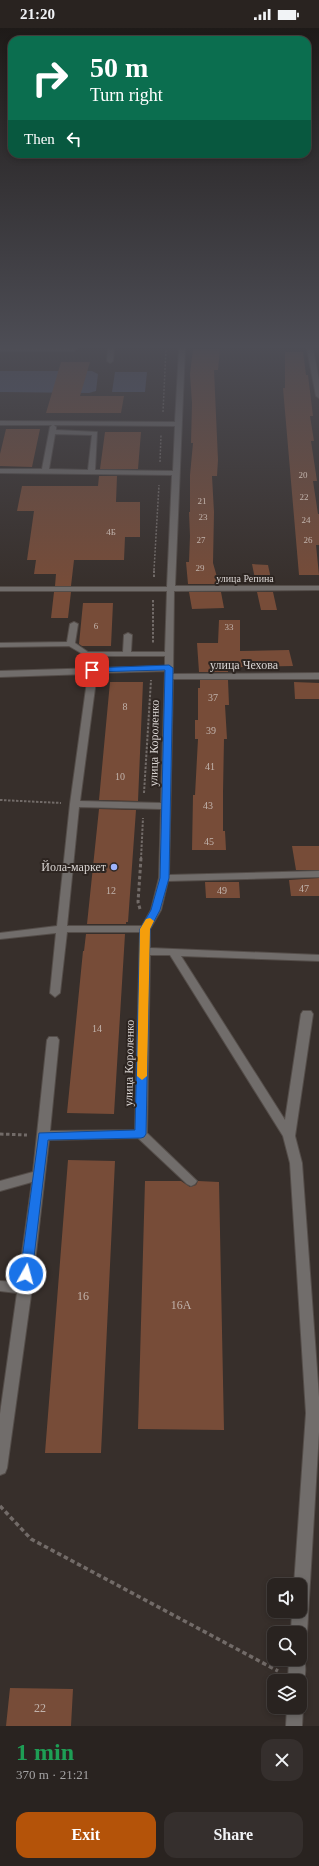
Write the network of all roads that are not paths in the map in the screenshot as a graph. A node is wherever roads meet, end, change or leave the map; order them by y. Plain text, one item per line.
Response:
1 (53, 428) edge
2 (178, 428) edge
3 (52, 432) junction
4 (0, 471) edge
5 (45, 471) junction
6 (91, 472) junction
7 (176, 473) junction
8 (319, 588) edge
9 (0, 590) edge
10 (171, 590) junction
11 (74, 624) dead end
12 (128, 635) dead end
13 (71, 644) junction
14 (0, 645) edge
15 (127, 654) junction
16 (169, 654) junction
17 (169, 668) junction
18 (92, 670) junction
19 (0, 674) edge
20 (319, 676) edge
21 (169, 677) junction
22 (75, 804) junction
23 (166, 806) junction
24 (319, 874) edge
25 (164, 878) junction
26 (62, 929) junction
27 (145, 929) junction
28 (0, 936) edge
29 (145, 951) junction
30 (174, 953) junction
31 (319, 958) edge
32 (55, 993) dead end
33 (307, 1014) dead end
34 (53, 1040) dead end
35 (141, 1134) junction
36 (43, 1136) junction
37 (288, 1136) junction
38 (39, 1175) junction
39 (191, 1181) dead end
40 (0, 1186) edge
41 (0, 1286) edge
42 (25, 1288) junction
43 (0, 1468) edge
44 (299, 1626) edge
45 (295, 1714) edge
46 (294, 1726) edge

1 - 3 street
2 - 7 street, улица Короленко
3 - 5 street
3 - 6 street
4 - 5 street
5 - 6 street
6 - 7 street
7 - 10 street, улица Короленко
8 - 10 street, улица Репина
9 - 10 street, улица Репина
10 - 16 street, улица Короленко
11 - 13 street
12 - 15 street
13 - 14 street
13 - 15 street
15 - 16 street
16 - 17 street, улица Короленко
17 - 18 street
17 - 21 street, улица Короленко
18 - 19 street
18 - 22 street
20 - 21 street, улица Чехова
21 - 23 street, улица Короленко
22 - 23 street
22 - 26 street
23 - 25 street, улица Короленко
24 - 25 street
25 - 27 street, улица Короленко
26 - 27 street
26 - 28 street
26 - 32 street
27 - 29 street, улица Короленко
29 - 30 street
29 - 35 street, улица Короленко
30 - 31 street
30 - 37 street
33 - 37 street
34 - 36 street
35 - 36 street
35 - 39 street
36 - 38 street
37 - 44 street
38 - 40 street
38 - 42 street
41 - 42 street
42 - 43 street
45 - 46 street

